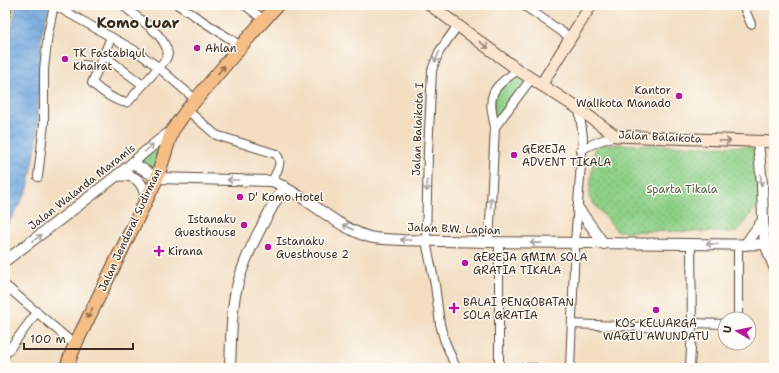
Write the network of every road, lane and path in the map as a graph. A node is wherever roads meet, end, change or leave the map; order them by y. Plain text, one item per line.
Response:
1 (8, 5) edge
2 (54, 5) edge
3 (178, 5) edge
4 (245, 5) edge
5 (277, 5) edge
6 (430, 5) edge
7 (523, 5) edge
8 (592, 5) edge
9 (744, 5) edge
10 (126, 8) dead end
11 (5, 16) edge
12 (264, 20) junction
13 (751, 24) dead end
14 (458, 25) junction
15 (111, 37) junction
16 (572, 38) junction
17 (241, 46) junction
18 (103, 56) junction
19 (84, 65) dead end
20 (158, 67) junction
21 (98, 68) junction
22 (518, 70) junction
23 (531, 79) junction
24 (143, 85) junction
25 (541, 85) junction
26 (192, 105) junction
27 (580, 109) junction
28 (495, 127) junction
29 (172, 130) junction
30 (616, 136) junction
31 (758, 142) junction
32 (774, 142) edge
33 (581, 150) junction
34 (133, 163) junction
35 (117, 176) junction
36 (38, 177) dead end
37 (157, 178) junction
38 (272, 181) junction
39 (284, 186) junction
40 (146, 200) junction
41 (578, 208) junction
42 (763, 220) junction
43 (426, 241) junction
44 (494, 242) junction
45 (575, 243) junction
46 (604, 244) junction
47 (691, 244) junction
48 (770, 244) edge
49 (741, 245) junction
50 (5, 260) edge
51 (774, 267) edge
52 (5, 285) edge
53 (738, 311) edge
54 (37, 312) junction
55 (572, 324) junction
56 (717, 324) edge
57 (692, 326) junction
58 (74, 345) junction
59 (5, 355) edge
60 (66, 368) edge
61 (230, 368) edge
62 (456, 368) edge
63 (498, 368) edge
64 (535, 368) edge
65 (570, 368) edge
66 (690, 368) edge

1 - 11 street
2 - 15 street
2 - 36 street
3 - 17 street
4 - 12 street
5 - 12 highway, Jalan Jenderal Sudirman
6 - 14 main road, Jalan Balaikota
7 - 16 street
8 - 16 main road
9 - 13 street
10 - 20 street
12 - 17 highway, Jalan Jenderal Sudirman
14 -> 22 main road, Jalan Balaikota
14 -> 43 street, Jalan Balaikota I
15 - 18 street
15 - 20 street
16 - 25 main road
26 -> 17 highway, Jalan Jenderal Sudirman
18 - 21 street
18 - 24 street
19 - 21 street
20 - 24 street
20 - 26 street
21 - 24 street
22 - 23 main road, Jalan Balaikota
22 - 28 street
23 - 25 main road, Jalan Balaikota
23 - 28 street
25 - 27 main road, Jalan Balaikota
26 - 29 highway, Jalan Jenderal Sudirman
26 - 38 street
27 - 30 main road, Jalan Balaikota
27 - 33 street
44 -> 28 street
34 -> 29 street, Jalan Walanda Maramis
29 - 37 highway, Jalan Jenderal Sudirman
30 -> 31 main road, Jalan Balaikota
30 - 33 street
31 - 32 main road, Jalan Balaikota
31 -> 42 street
33 - 41 street
34 - 35 street, Jalan Walanda Maramis
34 - 37 street
35 - 40 street
50 -> 35 street, Jalan Walanda Maramis
38 -> 37 street, Jalan B.W. Lapian
37 - 40 highway, Jalan Jenderal Sudirman
38 - 39 street, Jalan B.W. Lapian
43 -> 39 street, Jalan B.W. Lapian
39 - 61 street
40 -> 58 highway, Jalan Jenderal Sudirman
41 - 45 street
41 - 46 street
42 - 48 street
42 - 49 street
43 - 44 street, Jalan B.W. Lapian
43 - 62 street, Jalan Balaikota I
45 -> 44 street, Jalan B.W. Lapian
44 - 63 street
45 - 46 street, Jalan B.W. Lapian
45 - 55 street
46 - 47 street, Jalan B.W. Lapian
49 -> 47 street, Jalan B.W. Lapian
47 - 57 street
48 - 49 street, Jalan B.W. Lapian
48 - 51 street
49 - 53 street
52 - 54 street
54 - 58 street
54 - 59 street
55 - 57 street
55 - 65 street
56 - 57 street
57 - 66 street
58 - 60 highway, Jalan Jenderal Sudirman
63 - 64 street

